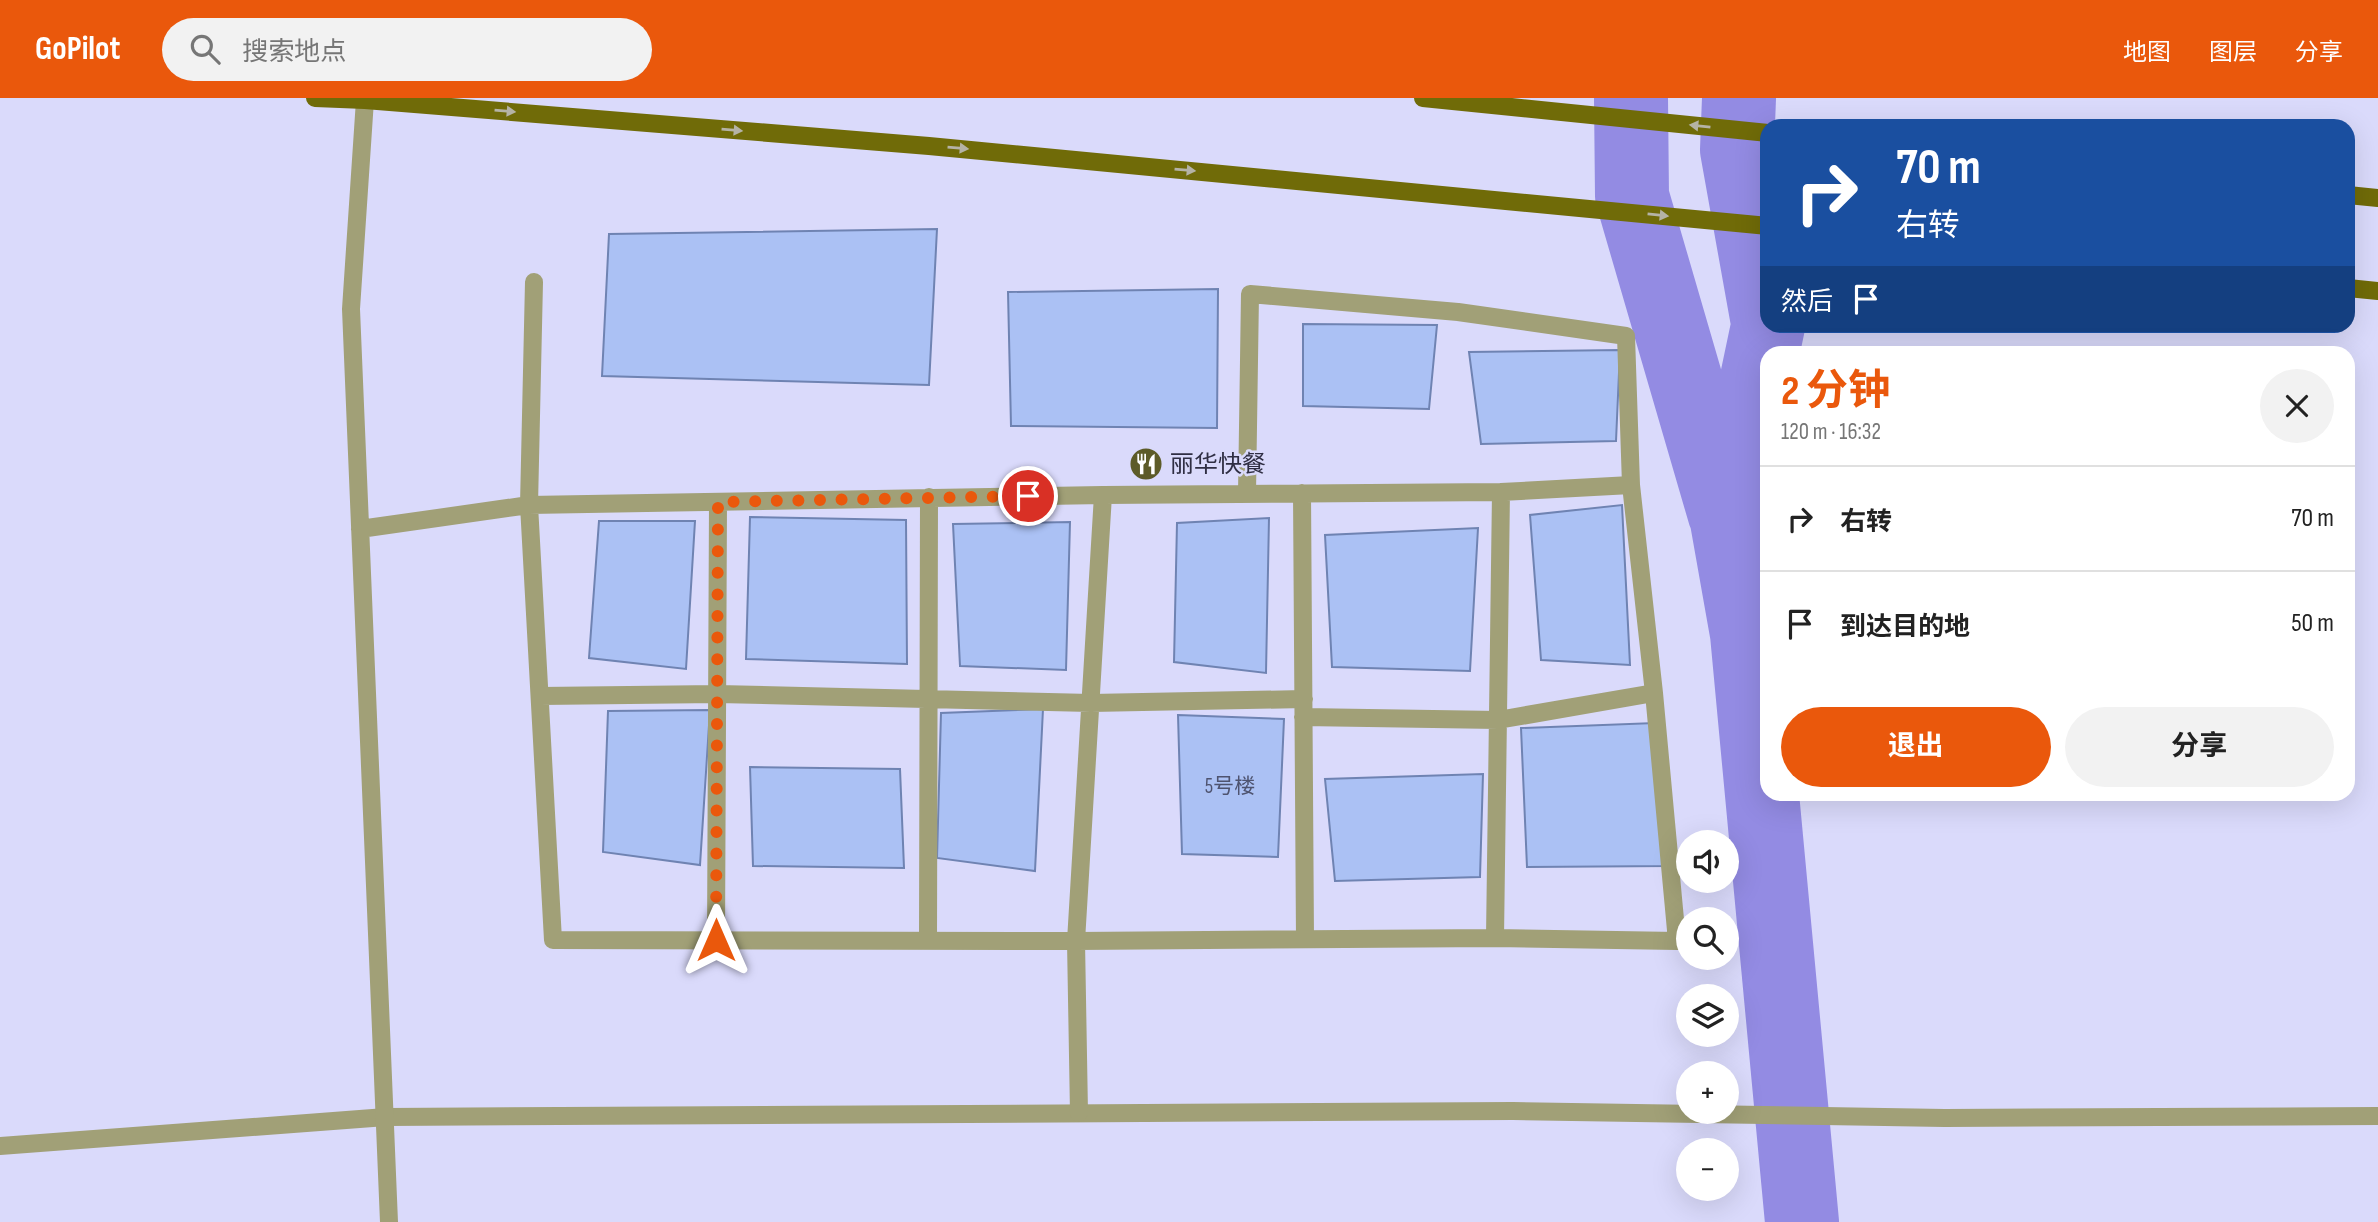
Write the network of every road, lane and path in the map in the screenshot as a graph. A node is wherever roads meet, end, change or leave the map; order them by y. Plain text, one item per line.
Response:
1 (315, 98) edge
2 (1423, 98) edge
3 (365, 100) junction
4 (1760, 132) edge
5 (2355, 195) edge
6 (2378, 198) edge
7 (1760, 225) edge
8 (534, 282) dead end
9 (2355, 288) edge
10 (2378, 290) edge
11 (1631, 485) junction
12 (1501, 492) junction
13 (1302, 493) junction
14 (1247, 494) junction
15 (1103, 495) junction
16 (929, 497) junction
17 (718, 502) junction
18 (529, 505) junction
19 (360, 529) junction
20 (1654, 693) junction
21 (718, 694) junction
22 (540, 696) junction
23 (929, 699) junction
24 (1091, 703) junction
25 (1303, 708) junction
26 (1498, 720) junction
27 (1495, 937) junction
28 (1305, 939) junction
29 (716, 940) junction
30 (928, 941) junction
31 (1076, 941) junction
32 (1079, 1113) junction
33 (2378, 1116) edge
34 (386, 1118) junction
35 (0, 1146) edge
36 (389, 1222) edge

1 - 3 main road
4 -> 2 main road
3 -> 7 main road
3 - 19 street
5 - 6 main road
8 - 18 street
9 - 10 main road
11 - 12 street
11 - 14 street
11 - 20 street
12 - 13 street
12 - 26 street
13 - 14 street
13 - 25 street
14 - 15 street
15 - 16 street
15 - 24 street
16 - 17 street
16 - 23 street
17 - 18 street
17 - 21 street
18 - 19 street
18 - 22 street
19 - 34 street
20 - 26 street
20 - 27 street
21 - 22 street
21 - 23 street
21 - 29 street
22 - 29 street
23 - 24 street
23 - 30 street
24 - 25 street
24 - 31 street
25 - 26 street
25 - 28 street
26 - 27 street
27 - 28 street
28 - 31 street
29 - 30 street
30 - 31 street
31 - 32 street
32 - 33 street
32 - 34 street
34 - 35 street
34 - 36 street

